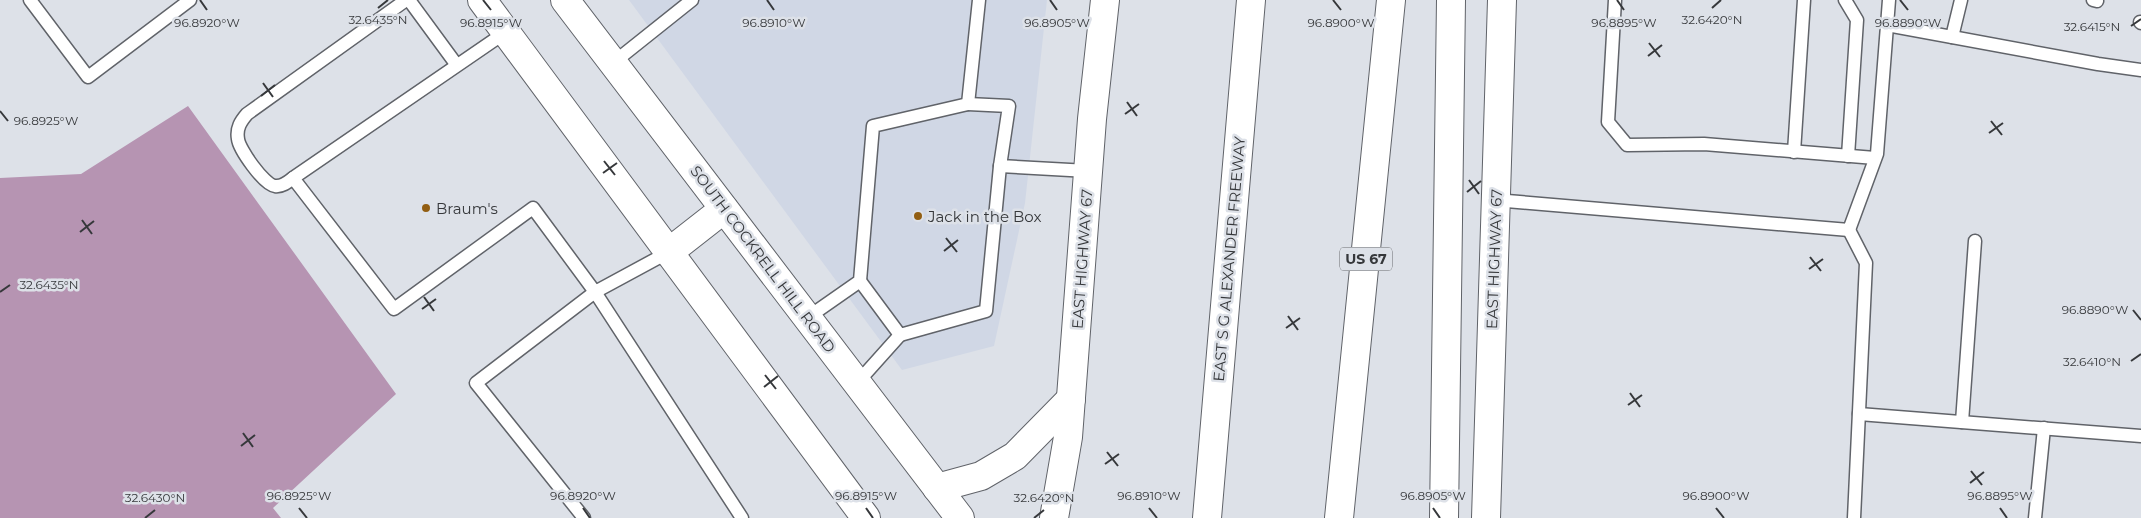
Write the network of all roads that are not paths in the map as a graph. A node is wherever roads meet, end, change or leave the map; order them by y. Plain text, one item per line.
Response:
1 (30, 0) edge
2 (190, 0) edge
3 (408, 0) edge
4 (482, 0) edge
5 (565, 0) edge
6 (692, 0) edge
7 (979, 0) edge
8 (1105, 0) edge
9 (1251, 0) edge
10 (1391, 0) edge
11 (1451, 0) edge
12 (1502, 0) edge
13 (1614, 0) edge
14 (1804, 0) edge
15 (1845, 0) edge
16 (1889, 0) edge
17 (1961, 0) edge
18 (1887, 25) junction
19 (506, 32) junction
20 (1952, 37) junction
21 (614, 63) junction
22 (456, 64) junction
23 (2141, 70) edge
24 (968, 104) junction
25 (1794, 152) junction
26 (1848, 156) junction
27 (1875, 158) junction
28 (1000, 166) junction
29 (1088, 171) junction
30 (293, 178) junction
31 (1495, 200) junction
32 (724, 209) junction
33 (1849, 230) junction
34 (1976, 241) dead end
35 (669, 252) junction
36 (860, 281) junction
37 (595, 292) junction
38 (808, 318) junction
39 (900, 335) junction
40 (857, 383) junction
41 (1072, 399) junction
42 (1860, 414) junction
43 (1962, 422) junction
44 (2044, 428) junction
45 (2141, 436) edge
46 (937, 488) junction
47 (584, 518) edge
48 (742, 518) edge
49 (866, 518) edge
50 (960, 518) edge
51 (1054, 518) edge
52 (1206, 518) edge
53 (1339, 518) edge
54 (1444, 518) edge
55 (1486, 518) edge
56 (1854, 518) edge
57 (2035, 518) edge

1 - 2 lane
3 - 22 lane
3 - 30 lane
4 - 19 main road
5 - 21 main road, SOUTH COCKRELL HILL ROAD
6 - 21 lane
7 - 24 lane
8 - 29 main road, EAST HIGHWAY 67
9 - 52 main road, EAST S G ALEXANDER FREEWAY
10 - 53 main road, US 67
11 - 54 main road
12 - 31 main road, EAST HIGHWAY 67
13 - 25 lane
14 - 25 lane
15 - 26 lane
16 - 18 lane
17 - 20 lane
18 - 20 lane
18 - 27 lane
19 - 22 lane
19 - 35 main road
20 - 23 lane
21 - 32 main road, SOUTH COCKRELL HILL ROAD
22 - 30 lane
24 - 28 lane
24 - 36 lane
25 - 26 lane
26 - 27 lane
27 - 33 lane
28 - 29 lane
28 - 39 lane
29 - 41 main road, EAST HIGHWAY 67
30 - 37 lane
31 - 33 lane
31 - 55 main road, EAST HIGHWAY 67
32 - 35 main road
32 - 38 main road, SOUTH COCKRELL HILL ROAD
33 - 42 lane
34 - 43 lane
35 - 37 lane
35 - 49 main road
36 - 38 lane
36 - 39 lane
37 - 47 lane
37 - 48 lane
38 - 40 main road, SOUTH COCKRELL HILL ROAD
39 - 40 lane
40 - 46 main road, SOUTH COCKRELL HILL ROAD
41 - 46 main road
41 - 51 main road, EAST HIGHWAY 67
42 - 43 lane
42 - 56 lane
43 - 44 lane
44 - 45 lane
44 - 57 lane
46 - 50 main road, SOUTH COCKRELL HILL ROAD

